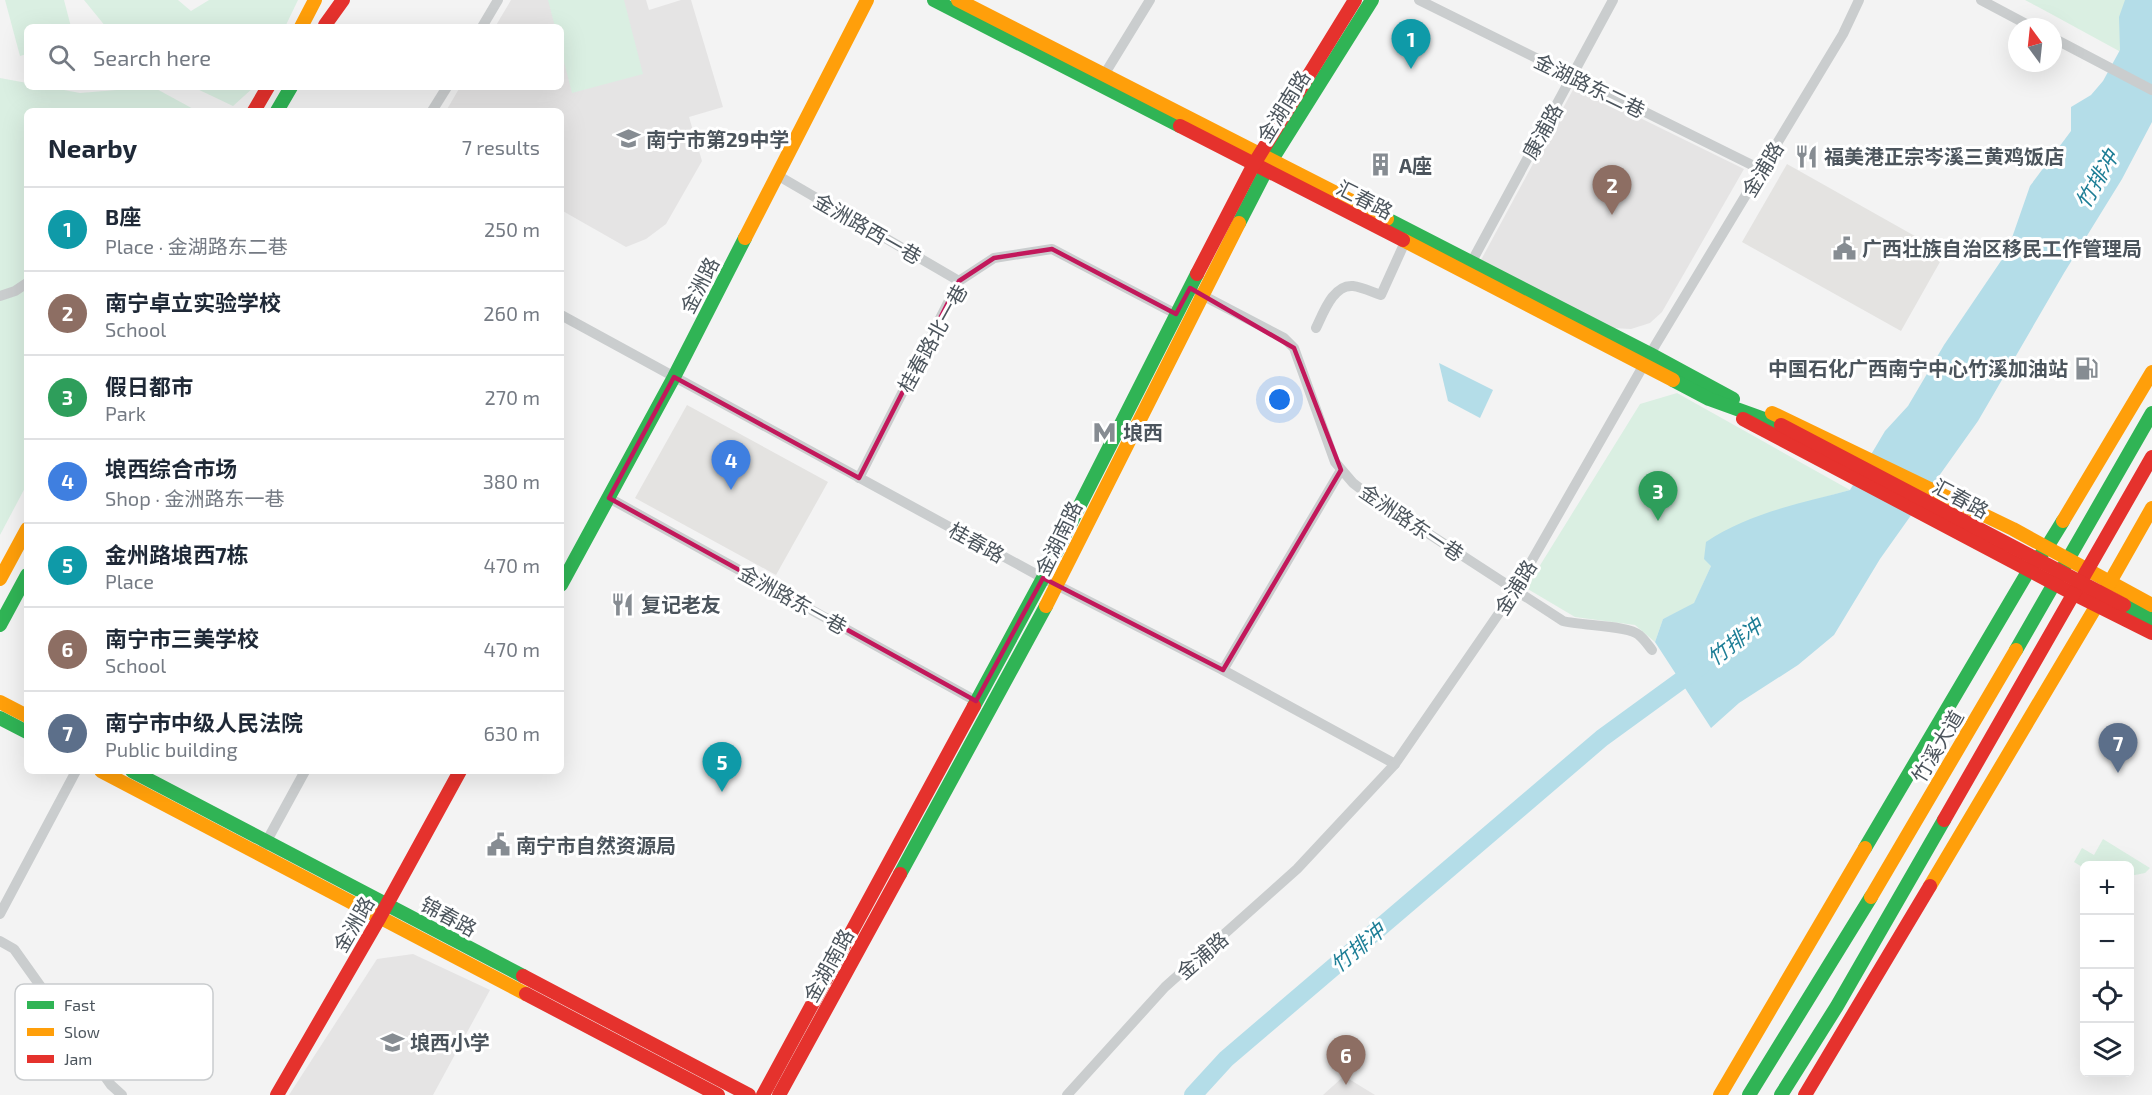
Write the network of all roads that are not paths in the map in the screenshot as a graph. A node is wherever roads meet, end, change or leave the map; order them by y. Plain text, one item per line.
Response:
1 (305, 0) edge
2 (315, 0) edge
3 (334, 0) edge
4 (343, 0) edge
5 (498, 0) edge
6 (867, 0) edge
7 (934, 0) edge
8 (958, 0) edge
9 (1150, 0) edge
10 (1355, 0) edge
11 (1372, 0) edge
12 (1419, 0) edge
13 (1613, 0) edge
14 (1858, 0) edge
15 (1981, 0) edge
16 (2015, 18) edge
17 (304, 22) edge
18 (326, 24) edge
19 (326, 24) edge
20 (484, 24) edge
21 (2062, 43) edge
22 (1104, 75) junction
23 (1572, 76) junction
24 (266, 90) edge
25 (289, 90) edge
26 (445, 90) edge
27 (2152, 90) edge
28 (256, 108) edge
29 (279, 108) edge
30 (434, 108) edge
31 (1263, 163) junction
32 (1762, 170) junction
33 (777, 175) junction
34 (1405, 242) junction
35 (1471, 263) junction
36 (959, 281) junction
37 (24, 285) edge
38 (1196, 292) junction
39 (0, 296) edge
40 (1176, 314) junction
41 (564, 317) edge
42 (1316, 328) dead end
43 (1648, 359) junction
44 (2152, 372) edge
45 (674, 377) junction
46 (1712, 394) junction
47 (2152, 412) edge
48 (2152, 457) edge
49 (1341, 470) junction
50 (859, 478) junction
51 (609, 498) junction
52 (2152, 508) edge
53 (24, 535) edge
54 (2047, 547) junction
55 (2068, 560) junction
56 (2087, 568) junction
57 (2029, 570) junction
58 (1043, 578) junction
59 (0, 579) edge
60 (564, 580) edge
61 (24, 581) edge
62 (2110, 582) junction
63 (2055, 584) junction
64 (1057, 585) junction
65 (1515, 590) junction
66 (2074, 594) junction
67 (2097, 605) junction
68 (2152, 605) edge
69 (2152, 620) edge
70 (0, 625) edge
71 (2152, 633) edge
72 (1652, 650) dead end
73 (1223, 670) junction
74 (976, 701) junction
75 (0, 702) edge
76 (24, 714) edge
77 (0, 718) edge
78 (24, 730) edge
79 (1395, 764) junction
80 (74, 774) edge
81 (107, 774) edge
82 (137, 774) edge
83 (303, 774) edge
84 (458, 774) edge
85 (262, 848) junction
86 (387, 905) junction
87 (0, 914) edge
88 (380, 918) junction
89 (0, 941) edge
90 (38, 984) edge
91 (107, 1080) edge
92 (122, 1095) edge
93 (277, 1095) edge
94 (717, 1095) edge
95 (748, 1095) edge
96 (763, 1095) edge
97 (779, 1095) edge
98 (1067, 1095) edge
99 (1719, 1095) edge
100 (1749, 1095) edge
101 (1781, 1095) edge
102 (1805, 1095) edge

1 - 17 main road
2 - 17 main road
3 - 18 main road
4 - 19 main road
5 - 20 street
6 - 33 main road, 金洲路
7 - 31 main road, 汇春路
8 - 22 main road, 汇春路
9 - 22 street
10 - 31 main road, 金湖南路
11 - 31 main road, 金湖南路
12 - 23 street, 金湖路东二巷
13 - 23 street, 康浦路
14 - 32 street, 金浦路
15 - 16 street
21 - 27 street
22 - 31 main road, 汇春路
23 - 32 street, 金湖路东二巷
23 - 35 street, 康浦路
24 - 28 main road
25 - 29 main road
26 - 30 street
31 - 34 main road, 汇春路
31 - 35 main road, 汇春路
31 - 38 main road, 金湖南路
32 - 43 street, 金浦路
33 - 36 street, 金洲路西一巷
33 - 45 main road, 金洲路
34 - 42 street
34 - 43 main road, 汇春路
35 - 43 main road, 汇春路
36 - 40 street, 桂春路北一巷
36 - 50 street, 桂春路北一巷
37 - 39 street
38 - 40 main road, 金湖南路
38 - 49 street, 金洲路东一巷
38 - 64 main road, 金湖南路
40 - 58 main road, 金湖南路
41 - 45 street, 桂春路
43 - 46 main road, 汇春路
43 - 65 street, 金浦路
44 - 54 main road
45 - 50 street, 桂春路
45 - 51 main road, 金洲路
46 - 54 main road
46 - 57 main road
46 - 69 main road, 汇春路, bridge
47 - 55 main road, 竹溪大道
48 - 56 main road
49 - 65 street, 金洲路东一巷
49 - 73 street
50 - 58 street, 桂春路
51 - 60 main road, 金洲路
51 - 74 street, 金洲路东一巷
52 - 62 main road
53 - 59 main road
54 - 55 main road
54 - 57 main road
55 - 56 main road
55 - 63 main road, 竹溪大道
56 - 62 main road
56 - 66 main road
57 - 63 main road
57 - 99 main road
58 - 64 street, 桂春路
58 - 74 main road, 金湖南路
61 - 70 main road
62 - 67 main road
62 - 68 main road
63 - 66 main road
63 - 100 main road, 竹溪大道
64 - 73 street, 桂春路
64 - 97 main road, 金湖南路
65 - 72 street, 金洲路东一巷
65 - 79 street, 金浦路
66 - 67 main road
66 - 101 main road
67 - 71 main road
67 - 102 main road
73 - 79 street, 桂春路
74 - 96 main road, 金湖南路
75 - 76 main road
77 - 78 main road
79 - 98 street, 金浦路
80 - 87 street
81 - 85 main road, 锦春路
82 - 85 main road, 锦春路
83 - 85 street
84 - 86 main road, 金洲路
85 - 86 main road, 锦春路
85 - 88 main road, 锦春路
86 - 88 main road, 金洲路
86 - 95 main road, 锦春路
88 - 93 main road, 金洲路
88 - 94 main road, 锦春路
89 - 90 street
91 - 92 street

